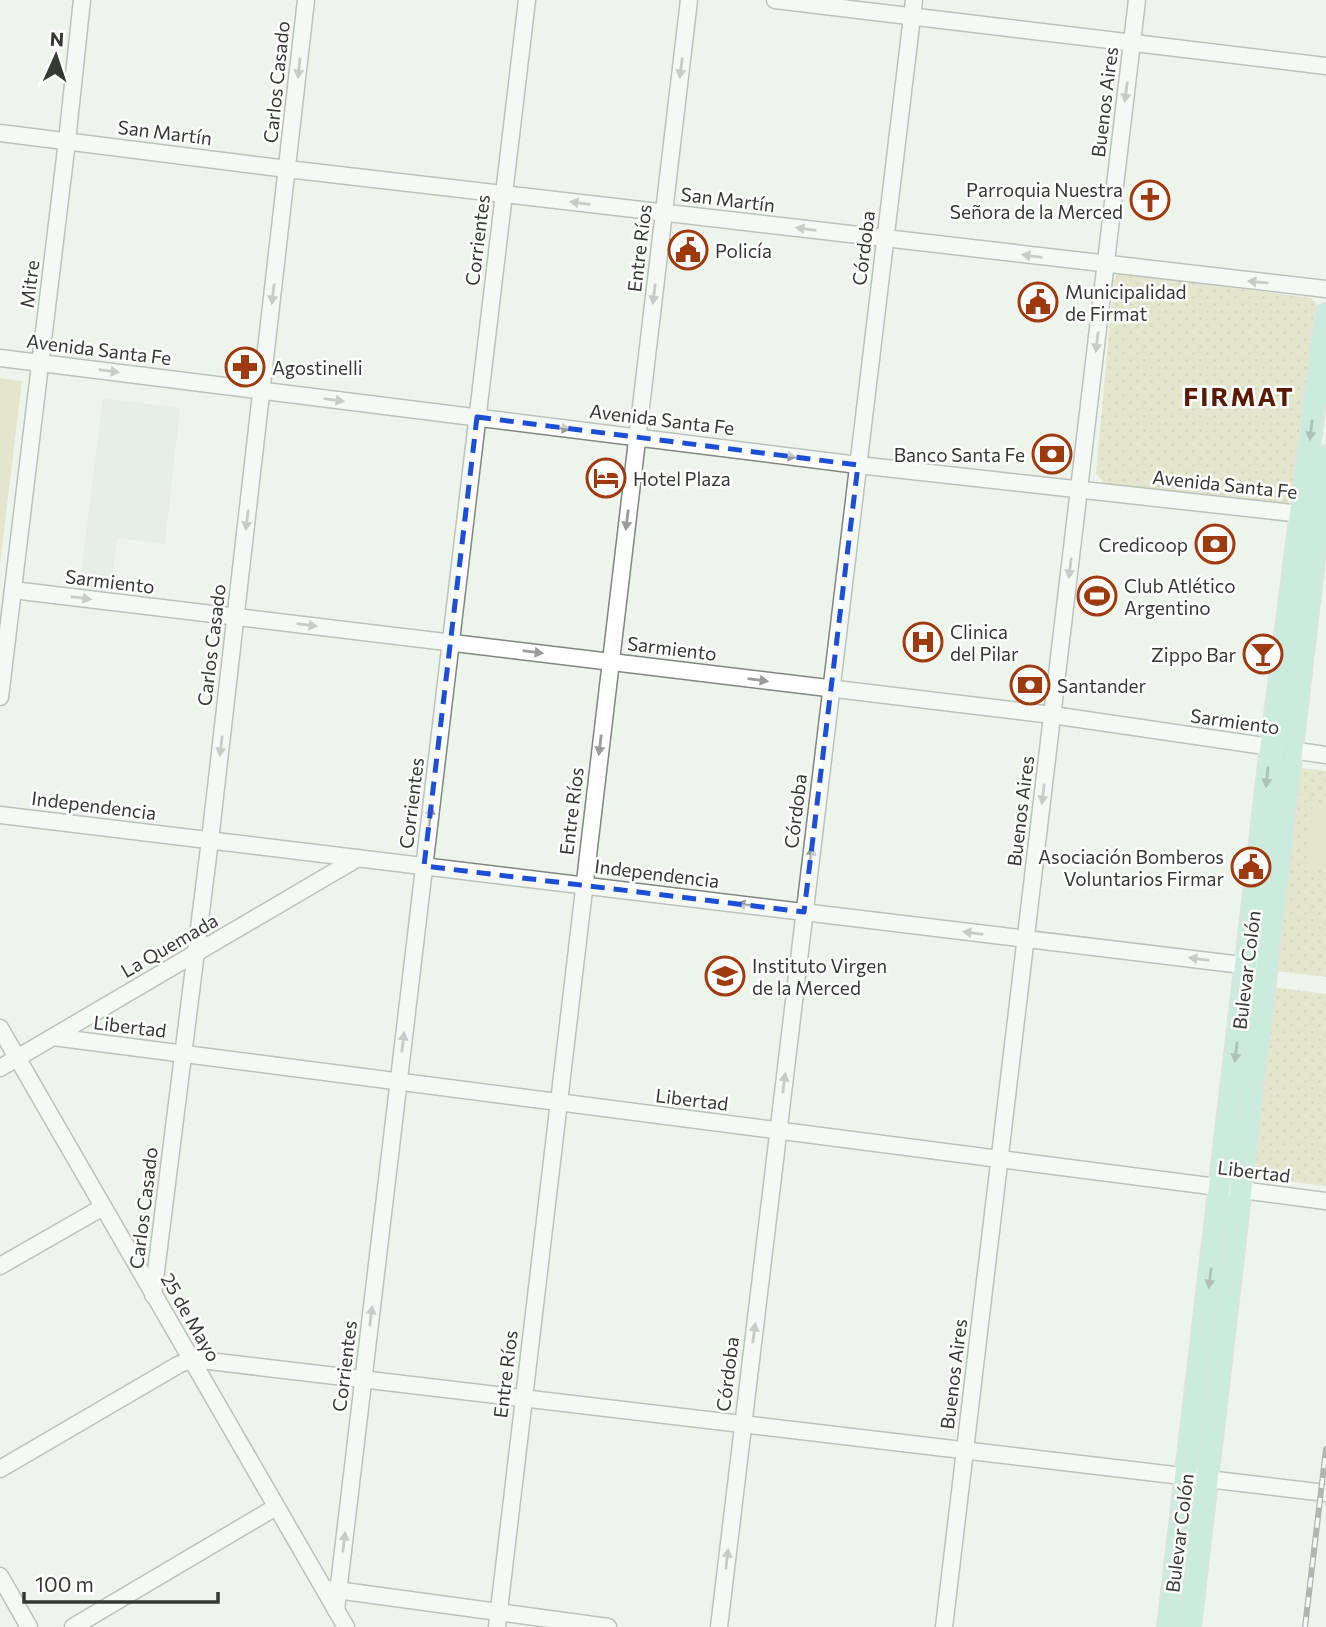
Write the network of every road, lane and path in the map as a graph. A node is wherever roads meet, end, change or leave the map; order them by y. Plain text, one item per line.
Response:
1 (82, 0) edge
2 (306, 0) edge
3 (527, 0) edge
4 (690, 0) edge
5 (775, 0) edge
6 (914, 0) edge
7 (1137, 0) edge
8 (912, 17) junction
9 (1132, 44) junction
10 (1326, 66) edge
11 (0, 132) edge
12 (67, 141) junction
13 (287, 169) junction
14 (504, 194) junction
15 (664, 213) junction
16 (885, 239) junction
17 (1106, 265) junction
18 (1326, 289) edge
19 (1326, 314) edge
20 (0, 358) edge
21 (41, 363) junction
22 (262, 390) junction
23 (477, 417) junction
24 (637, 437) junction
25 (1326, 456) edge
26 (858, 465) junction
27 (1079, 490) junction
28 (1310, 515) junction
29 (13, 590) junction
30 (236, 617) junction
31 (451, 643) junction
32 (610, 662) junction
33 (831, 688) junction
34 (0, 697) edge
35 (1052, 715) junction
36 (1281, 749) junction
37 (1326, 755) edge
38 (0, 815) edge
39 (210, 840) junction
40 (358, 858) junction
41 (424, 866) junction
42 (583, 886) junction
43 (804, 912) junction
44 (1026, 939) junction
45 (196, 954) junction
46 (1257, 966) junction
47 (0, 1028) edge
48 (53, 1037) junction
49 (183, 1054) junction
50 (17, 1058) junction
51 (0, 1068) edge
52 (398, 1082) junction
53 (558, 1103) junction
54 (778, 1131) junction
55 (1000, 1160) junction
56 (1231, 1190) junction
57 (1326, 1201) edge
58 (103, 1207) junction
59 (0, 1266) edge
60 (153, 1295) junction
61 (192, 1359) junction
62 (363, 1379) junction
63 (523, 1398) junction
64 (743, 1424) junction
65 (965, 1450) junction
66 (0, 1469) edge
67 (1197, 1476) junction
68 (1326, 1493) edge
69 (276, 1507) junction
70 (0, 1576) edge
71 (331, 1590) junction
72 (497, 1620) edge
73 (29, 1627) edge
74 (73, 1627) edge
75 (346, 1627) edge
76 (608, 1627) edge
77 (719, 1627) edge
78 (944, 1627) edge
79 (1168, 1627) edge
80 (1190, 1627) edge

1 - 12 street, Mitre
2 -> 13 street, Carlos Casado
3 - 14 street, Corrientes
4 -> 15 street, Entre Ríos
5 - 8 street
6 - 8 street, Córdoba
7 - 9 street, Buenos Aires
8 - 9 street
8 - 16 street, Córdoba
9 - 10 street
9 -> 17 street, Buenos Aires
11 - 12 street, San Martín
12 - 13 street, San Martín
12 - 21 street, Mitre
13 - 14 street, San Martín
13 -> 22 street, Carlos Casado
15 -> 14 street, San Martín
14 - 23 street, Corrientes
16 -> 15 street, San Martín
15 -> 24 street, Entre Ríos
17 -> 16 street, San Martín
16 - 26 street, Córdoba
18 -> 17 street, San Martín
17 -> 27 street, Buenos Aires
19 -> 28 main road, Bulevar Colón
20 - 21 street, Avenida Santa Fe
21 -> 22 street, Avenida Santa Fe
21 - 29 street, Mitre
22 -> 23 street, Avenida Santa Fe
22 -> 30 street, Carlos Casado
23 -> 24 street, Avenida Santa Fe
23 - 31 street, Corrientes
24 -> 26 street, Avenida Santa Fe
24 -> 32 street, Entre Ríos
25 - 28 main road, Bulevar Colón
26 - 27 street, Avenida Santa Fe
26 - 33 street, Córdoba
27 - 28 street, Avenida Santa Fe
27 -> 35 street, Buenos Aires
28 - 36 main road, Bulevar Colón
29 -> 30 street, Sarmiento
29 - 34 street, Mitre
30 -> 31 street, Sarmiento
30 -> 39 street, Carlos Casado
31 -> 32 street, Sarmiento
41 -> 31 street, Corrientes
32 -> 33 street, Sarmiento
32 -> 42 street, Entre Ríos
33 - 35 street, Sarmiento
43 -> 33 street, Córdoba
35 - 36 street, Sarmiento
35 -> 44 street, Buenos Aires
36 - 37 street, Sarmiento
36 - 46 main road, Bulevar Colón
38 - 39 street, Independencia
39 - 40 street, Independencia
39 - 45 street, Carlos Casado
40 - 41 street, Independencia
40 - 45 street, La Quemada
41 - 42 street, Independencia
52 -> 41 street, Corrientes
43 -> 42 street, Independencia
42 - 53 street, Entre Ríos
44 -> 43 street, Independencia
54 -> 43 street, Córdoba
46 -> 44 street, Independencia
44 - 55 street, Buenos Aires
45 - 48 street, La Quemada
45 - 49 street, Carlos Casado
46 - 56 main road, Bulevar Colón
47 - 50 street, 25 de Mayo
48 - 49 street, Libertad
48 - 50 street, La Quemada
49 - 52 street, Libertad
49 - 60 street, Carlos Casado
50 - 51 street, La Quemada
50 - 58 street, 25 de Mayo
52 - 53 street, Libertad
62 -> 52 street, Corrientes
53 - 54 street, Libertad
53 - 63 street, Entre Ríos
54 - 55 street, Libertad
64 -> 54 street, Córdoba
55 - 56 street, Libertad
55 - 65 street, Buenos Aires
56 - 57 street, Libertad
56 - 67 main road, Bulevar Colón
58 - 59 street
58 - 60 street, 25 de Mayo
60 - 61 street, 25 de Mayo
61 - 62 street
61 - 66 street
61 - 69 street, 25 de Mayo
62 - 63 street
71 -> 62 street, Corrientes
63 - 64 street
63 - 72 street, Entre Ríos
64 - 65 street
77 -> 64 street, Córdoba
65 - 67 street
65 - 78 street, Buenos Aires
67 - 68 street
67 - 79 main road, Bulevar Colón
67 - 80 main road, Bulevar Colón
69 - 71 street, 25 de Mayo
69 - 74 street
70 - 73 street
71 - 72 street
71 - 75 street, 25 de Mayo
72 - 76 street

